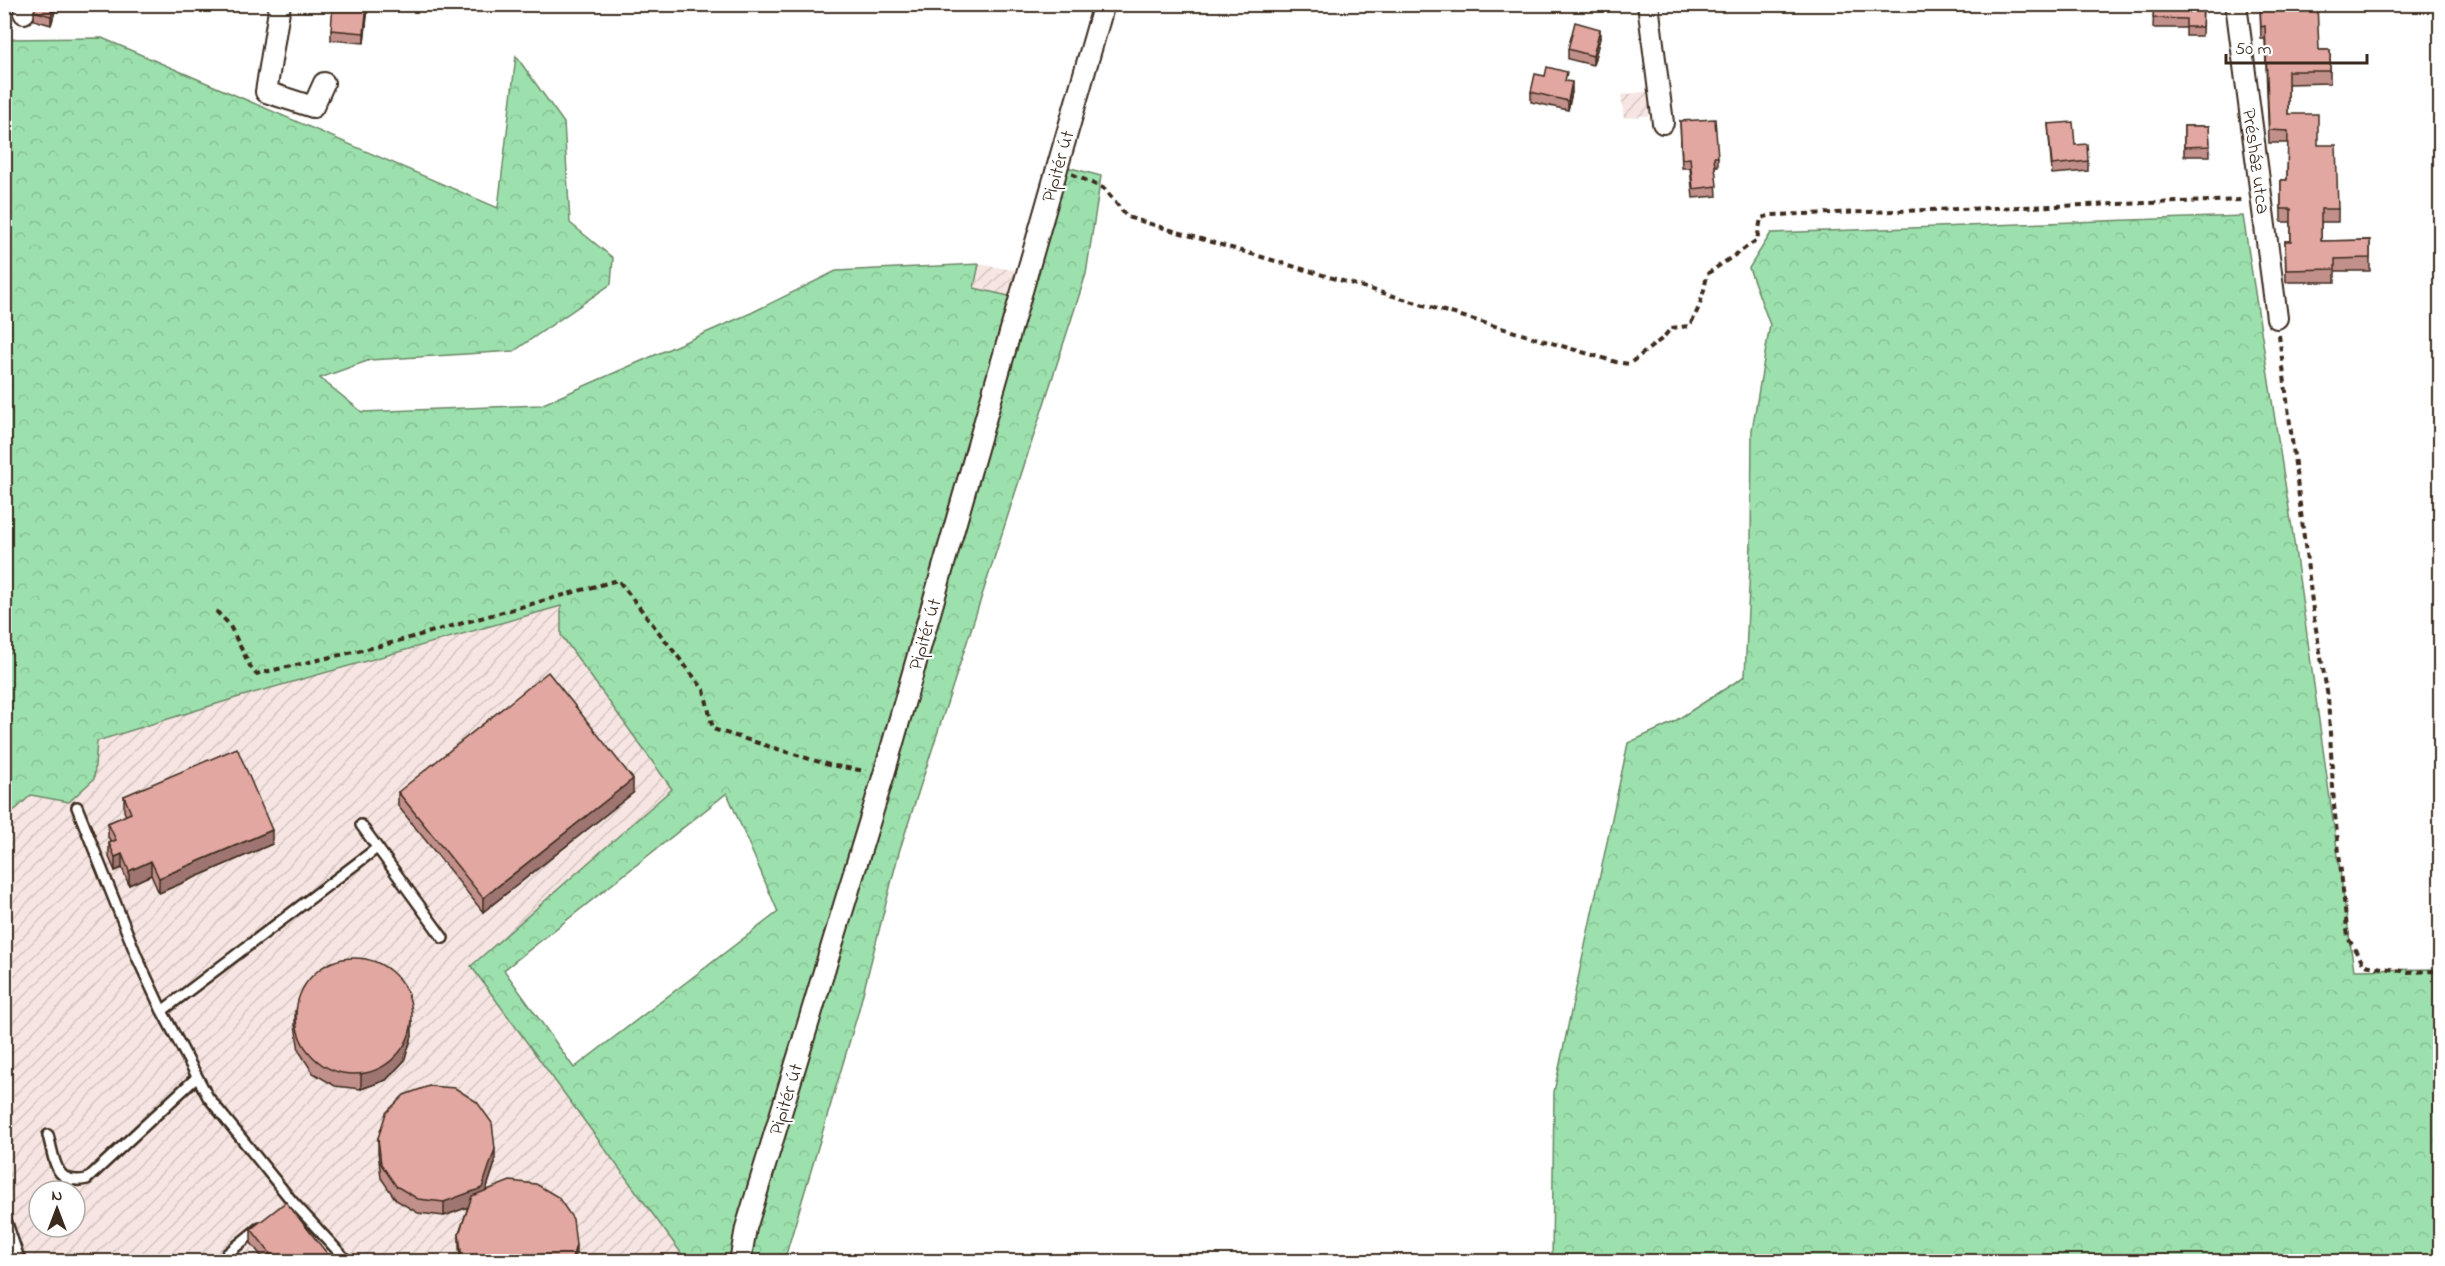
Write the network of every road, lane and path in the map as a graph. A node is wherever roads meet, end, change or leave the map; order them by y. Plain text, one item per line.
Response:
1 (280, 4) edge
2 (1104, 4) edge
3 (1648, 4) edge
4 (2236, 4) edge
5 (324, 83) dead end
6 (1663, 123) dead end
7 (1056, 167) junction
8 (2263, 200) junction
9 (2277, 318) joint
10 (216, 611) dead end
11 (884, 774) junction
12 (77, 807) dead end
13 (361, 825) dead end
14 (378, 848) junction
15 (443, 938) dead end
16 (2440, 971) edge
17 (162, 1011) junction
18 (196, 1078) junction
19 (48, 1135) dead end
20 (291, 1200) junction
21 (283, 1207) edge
22 (4, 1214) edge
23 (267, 1220) edge
24 (20, 1262) edge
25 (232, 1262) edge
26 (348, 1262) edge
27 (740, 1262) edge

1 - 5 street
2 - 7 street, Pipitér út
3 - 6 street
4 - 8 street, Présház utca
7 - 8 path
7 - 11 street, Pipitér út
8 - 9 street, Présház utca
9 - 16 path
10 - 11 path
11 - 27 street, Pipitér út
12 - 17 lane
13 - 14 lane
14 - 15 lane
14 - 17 lane
17 - 18 lane
18 - 19 lane
18 - 20 lane
20 - 21 lane
20 - 26 lane
22 - 24 lane
23 - 25 lane

